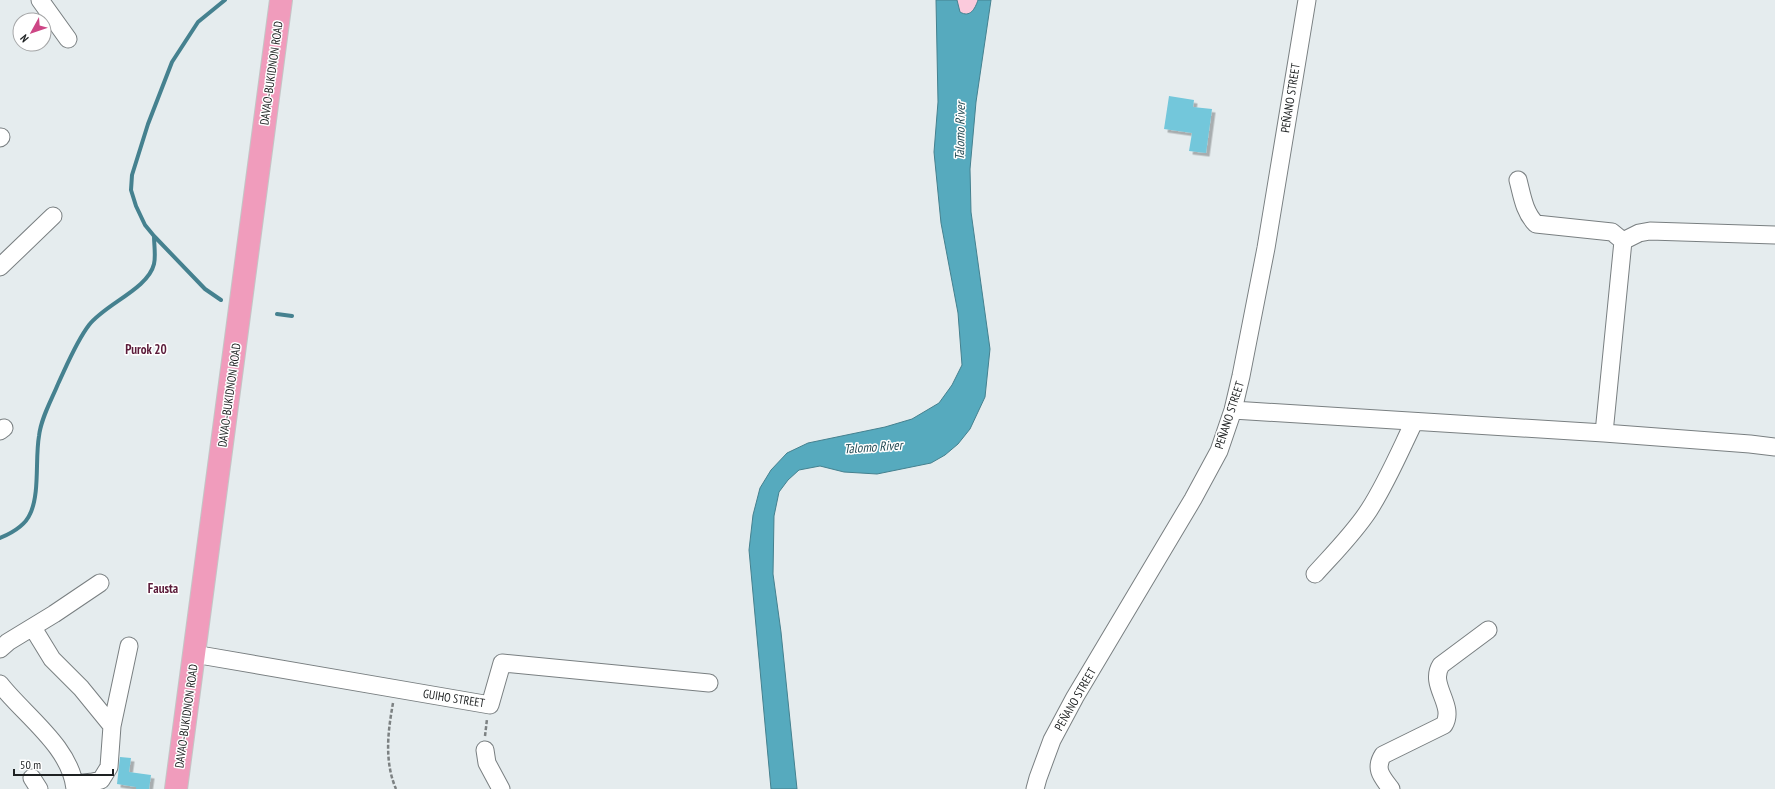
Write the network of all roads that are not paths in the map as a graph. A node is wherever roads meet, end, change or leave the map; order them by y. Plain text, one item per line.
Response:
1 (40, 0) edge
2 (281, 0) edge
3 (1307, 0) edge
4 (68, 39) dead end
5 (1518, 180) dead end
6 (53, 216) dead end
7 (1775, 235) edge
8 (1623, 241) junction
9 (0, 267) edge
10 (1233, 410) junction
11 (1414, 422) junction
12 (1604, 433) junction
13 (1775, 448) edge
14 (1316, 574) dead end
15 (100, 583) dead end
16 (33, 628) junction
17 (1488, 630) dead end
18 (129, 646) dead end
19 (0, 649) edge
20 (194, 654) junction
21 (709, 683) dead end
22 (0, 684) edge
23 (112, 726) junction
24 (485, 750) road end
25 (75, 786) edge
26 (176, 789) edge
27 (501, 789) edge
28 (1035, 789) edge
29 (1391, 789) edge

1 - 4 street
2 - 20 highway, DAVAO-BUKIDNON ROAD
3 - 10 street, PEÑANO STREET
5 - 8 street
6 - 9 street
7 - 8 street
8 - 12 street
10 - 11 street
10 - 28 street, PEÑANO STREET
11 - 12 street
11 - 14 street
12 - 13 street
15 - 16 street
16 - 19 street
16 - 23 street
17 - 29 street
18 - 23 street
20 - 21 street, GUIHO STREET
20 - 26 highway, DAVAO-BUKIDNON ROAD
22 - 25 street
23 - 25 street
24 - 27 street

